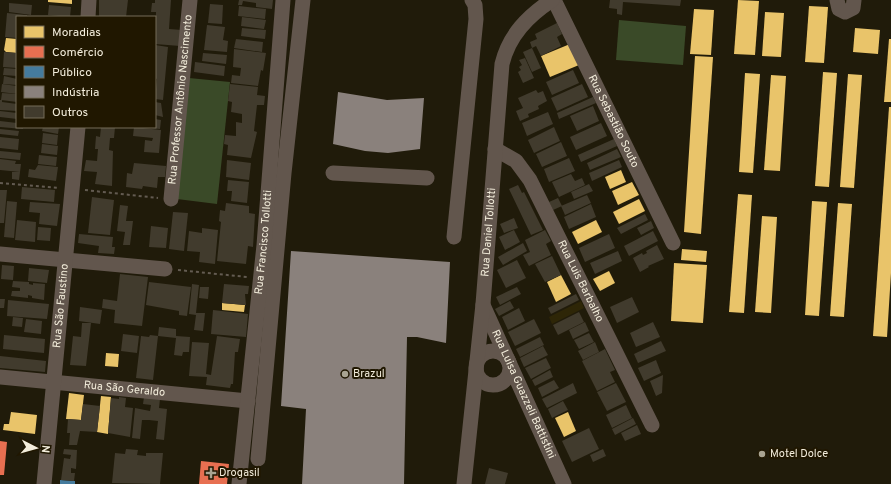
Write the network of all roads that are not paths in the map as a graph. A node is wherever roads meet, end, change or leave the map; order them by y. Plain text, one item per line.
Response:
1 (89, 0) edge
2 (190, 0) edge
3 (283, 0) edge
4 (303, 0) edge
5 (472, 0) edge
6 (553, 0) edge
7 (836, 0) edge
8 (854, 0) edge
9 (88, 16) edge
10 (78, 128) edge
11 (495, 148) junction
12 (333, 173) dead end
13 (427, 178) dead end
14 (172, 199) dead end
15 (454, 237) dead end
16 (673, 243) dead end
17 (0, 254) edge
18 (66, 261) junction
19 (165, 269) road end
20 (482, 304) junction
21 (508, 360) junction
22 (476, 367) junction
23 (0, 377) edge
24 (55, 383) junction
25 (248, 401) junction
26 (652, 425) dead end
27 (258, 459) dead end
28 (44, 484) edge
29 (239, 484) edge
30 (464, 484) edge
31 (564, 484) edge

1 - 9 street
2 - 14 street, Rua Professor Antônio Nascimento
3 - 25 street, Rua Francisco Tollotti
4 - 27 street
5 - 15 street
6 - 11 street, Rua Daniel Tollotti
6 - 16 street, Rua Sebastião Souto
7 - 8 street
10 - 18 street, Rua São Faustino
11 - 20 street, Rua Daniel Tollotti
11 - 26 street, Rua Luis Barbalho
12 - 13 street
17 - 18 street
18 - 19 street
18 - 24 street, Rua São Faustino
20 - 21 street, Rua Luisa Guazzeli Battistini
20 - 22 street, Rua Daniel Tollotti
21 - 22 street
21 - 22 street
21 - 31 street, Rua Luisa Guazzeli Battistini
22 - 30 street, Rua Daniel Tollotti
23 - 24 street, Rua São Geraldo
24 - 25 street, Rua São Geraldo
24 - 28 street, Rua São Faustino
25 - 29 street, Rua Francisco Tollotti

